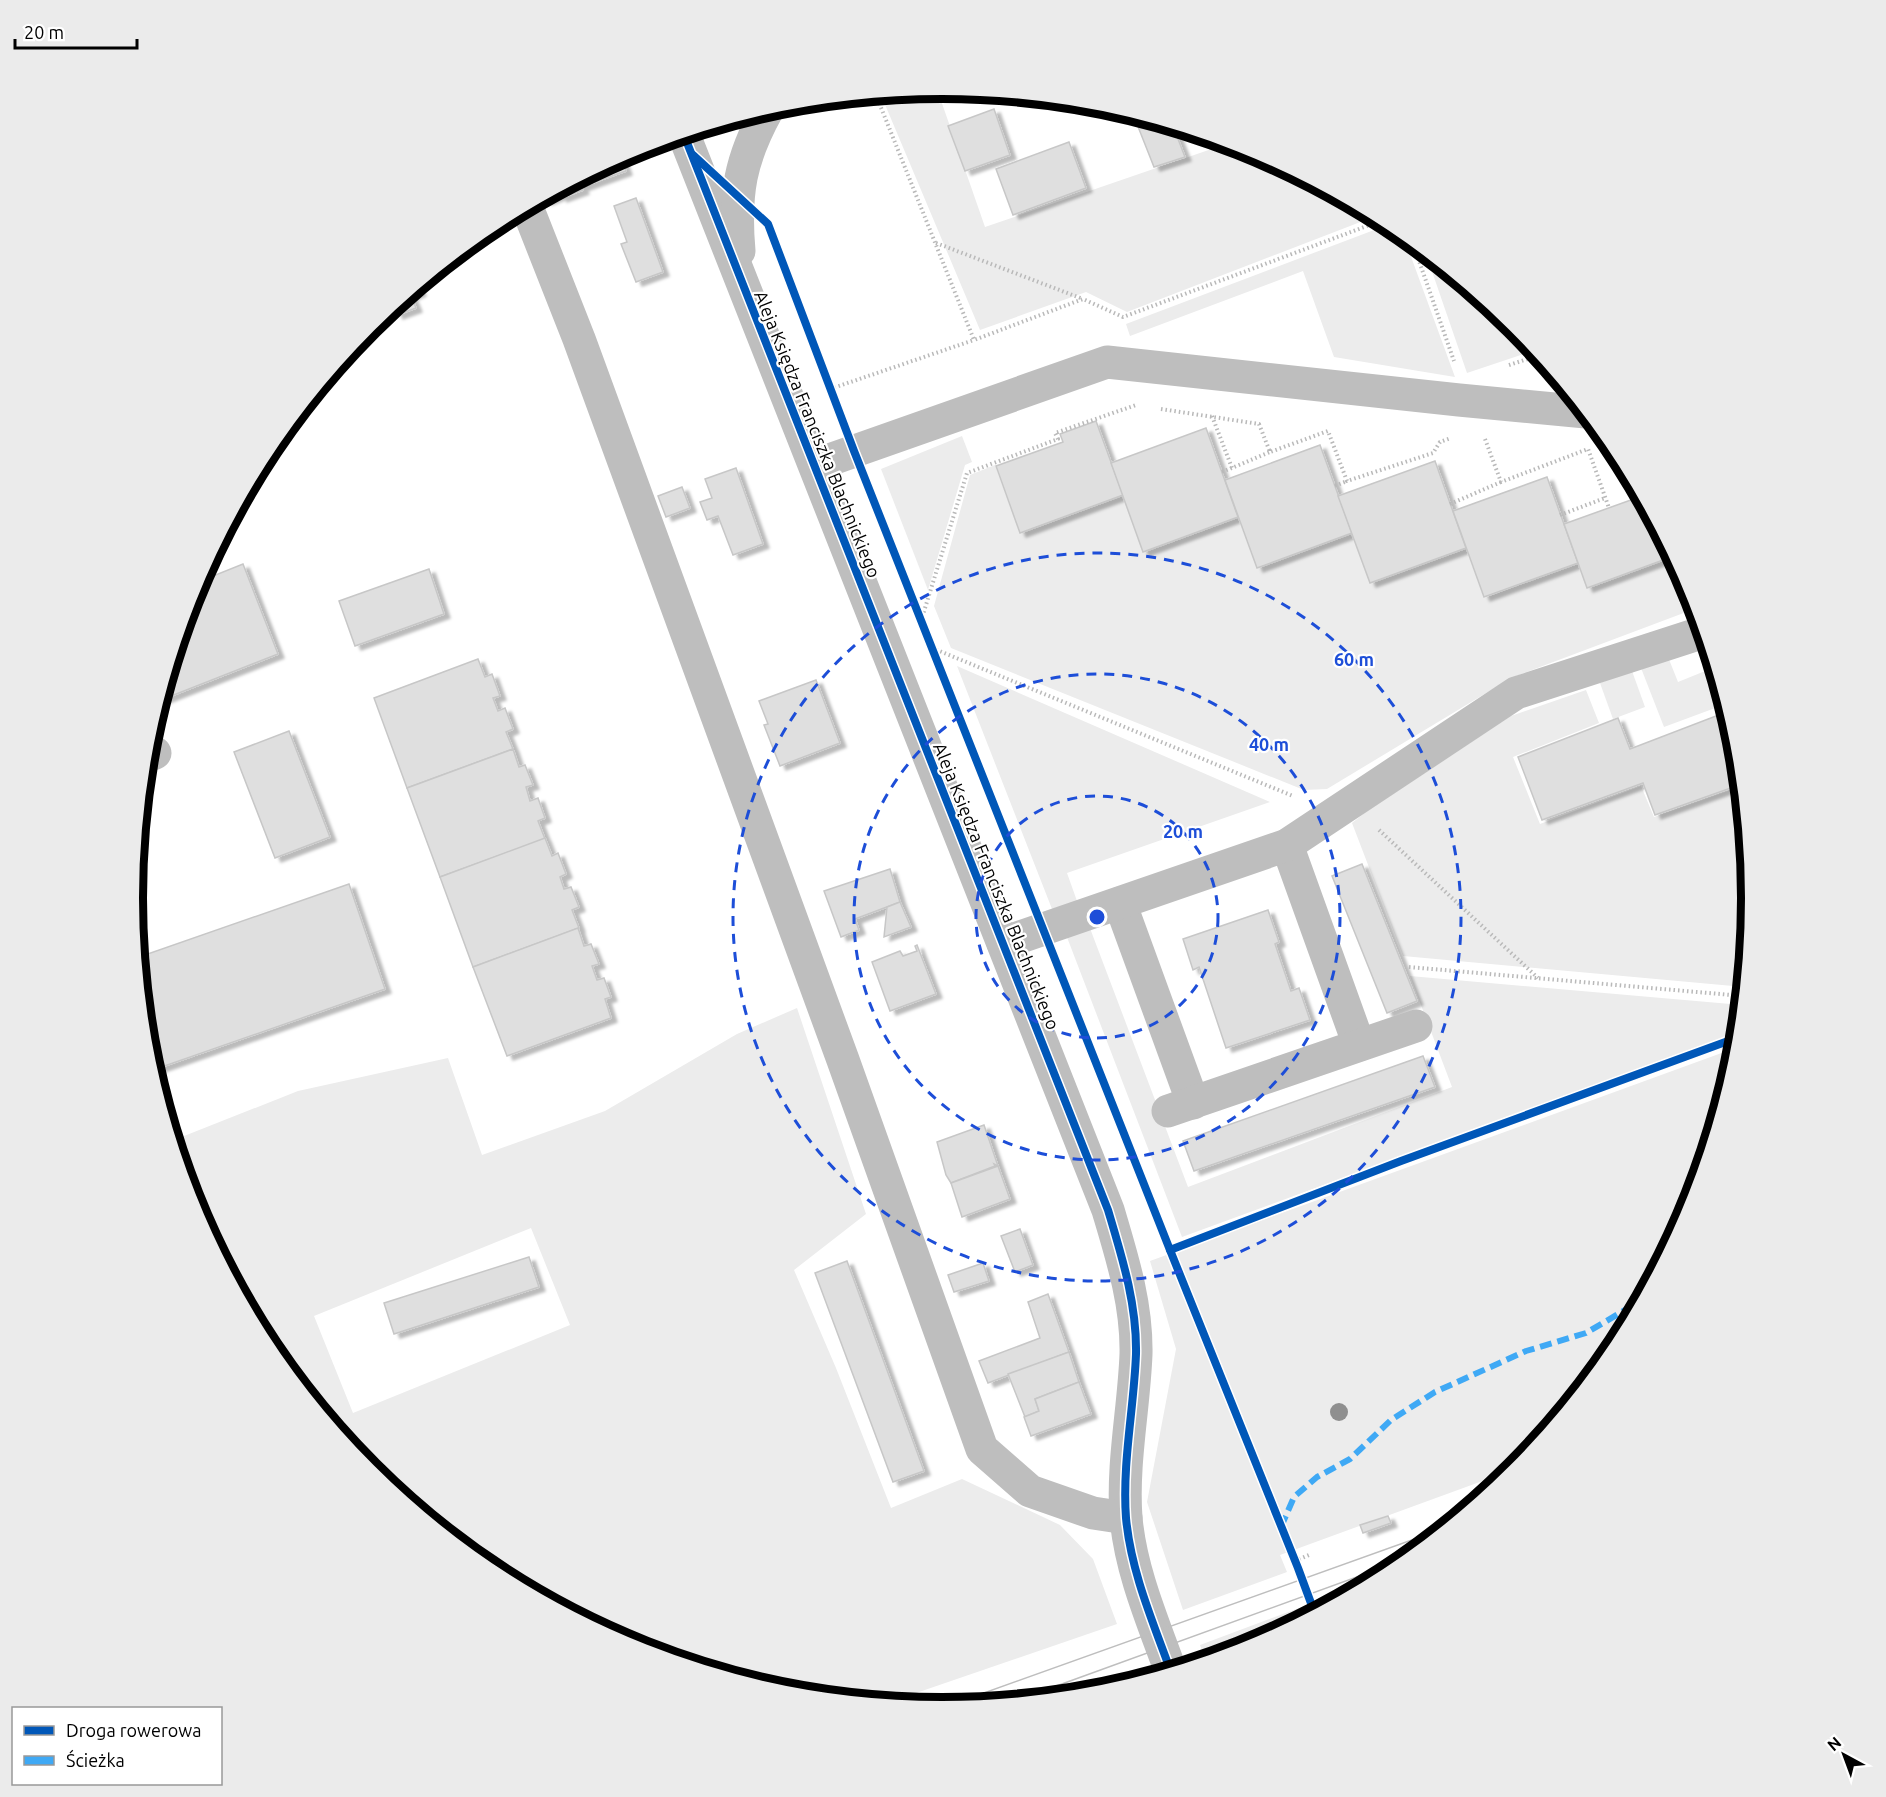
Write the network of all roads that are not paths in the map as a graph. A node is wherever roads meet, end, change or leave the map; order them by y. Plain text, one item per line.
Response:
1 (763, 120) edge
2 (686, 141) edge
3 (530, 214) edge
4 (744, 287) junction
5 (1576, 411) edge
6 (814, 465) junction
7 (1697, 634) edge
8 (1287, 845) junction
9 (1120, 903) junction
10 (1003, 943) junction
11 (1416, 1026) dead end
12 (1359, 1045) junction
13 (1126, 1518) junction
14 (1169, 1665) edge

1 - 4 street, Aleja Księdza Franciszka Blachnickiego
2 - 4 street, Aleja Księdza Franciszka Blachnickiego
3 - 13 street
4 - 6 street, Aleja Księdza Franciszka Blachnickiego
5 - 6 street
6 - 10 street, Aleja Księdza Franciszka Blachnickiego
7 - 8 street
8 - 9 street
8 - 12 street
9 - 10 street
9 - 12 street
10 - 13 street, Aleja Księdza Franciszka Blachnickiego
11 - 12 street
13 - 14 street, Aleja Księdza Franciszka Blachnickiego

